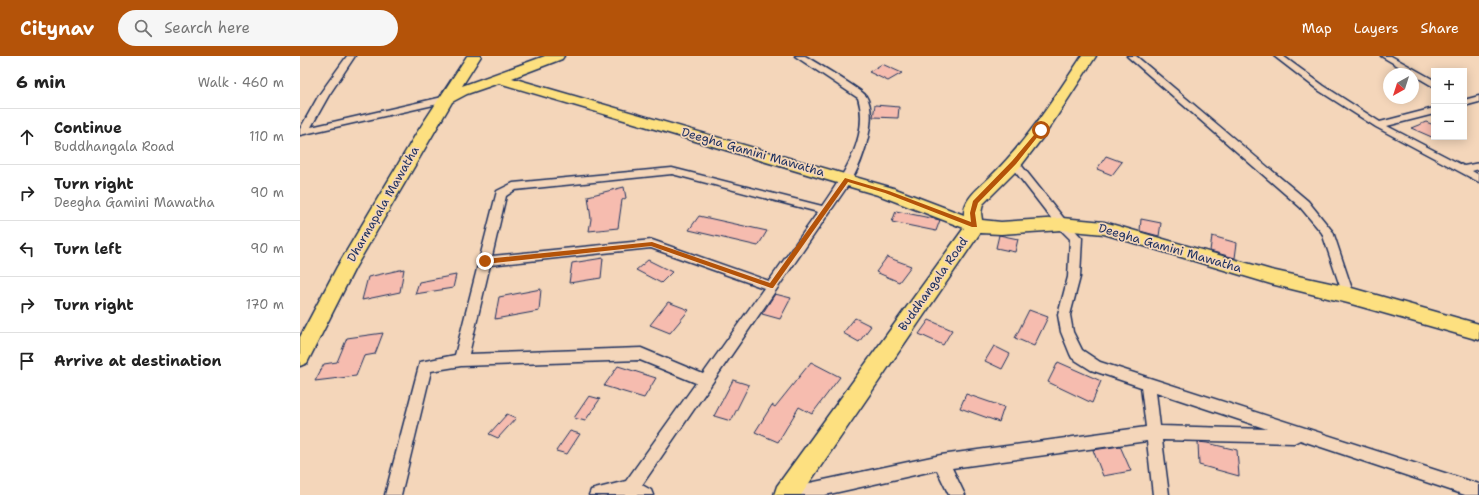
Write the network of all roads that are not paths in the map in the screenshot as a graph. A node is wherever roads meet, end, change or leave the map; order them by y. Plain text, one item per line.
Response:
1 (351, 56) edge
2 (474, 56) edge
3 (557, 56) edge
4 (799, 56) edge
5 (1089, 56) edge
6 (1131, 56) edge
7 (1278, 56) edge
8 (1390, 57) edge
9 (498, 78) junction
10 (1431, 82) edge
11 (447, 99) junction
12 (1479, 99) edge
13 (1467, 102) edge
14 (1431, 112) edge
15 (1379, 125) junction
16 (302, 132) edge
17 (1014, 163) junction
18 (1479, 166) edge
19 (1463, 170) junction
20 (1479, 179) edge
21 (847, 180) junction
22 (824, 210) junction
23 (1062, 224) junction
24 (974, 226) junction
25 (485, 261) junction
26 (771, 286) junction
27 (1348, 294) junction
28 (1479, 332) edge
29 (300, 357) edge
30 (461, 360) junction
31 (705, 381) junction
32 (1148, 384) junction
33 (1154, 433) junction
34 (1307, 436) junction
35 (941, 462) junction
36 (631, 487) junction
37 (1479, 492) edge
38 (393, 495) edge
39 (596, 495) edge
40 (645, 495) edge
41 (786, 495) edge
42 (791, 495) edge
43 (957, 495) edge
44 (1161, 495) edge

1 - 16 street
2 - 11 main road, Dharmapala Mawatha
3 - 9 main road
4 - 21 street
5 - 17 main road, Buddhangala Road
6 - 27 street
7 - 15 street
8 - 10 street
9 - 11 main road
9 - 21 main road, Deegha Gamini Mawatha
11 - 16 street
11 - 29 main road, Dharmapala Mawatha
12 - 13 street
14 - 15 street
15 - 19 street
17 - 23 street
17 - 24 main road, Buddhangala Road
18 - 19 street
19 - 20 street
21 - 22 street
21 - 24 main road, Deegha Gamini Mawatha
22 - 25 street
22 - 26 street
23 - 24 main road, Deegha Gamini Mawatha
23 - 27 main road, Deegha Gamini Mawatha
23 - 32 street
24 - 41 main road, Buddhangala Road
25 - 26 street
25 - 30 street
26 - 31 street
27 - 28 main road, Deegha Gamini Mawatha
30 - 31 street
30 - 38 street
31 - 36 street
32 - 33 street
32 - 34 street
33 - 34 street
33 - 35 street
33 - 44 street
34 - 37 street
35 - 42 street
35 - 43 street
36 - 39 street
36 - 40 street

